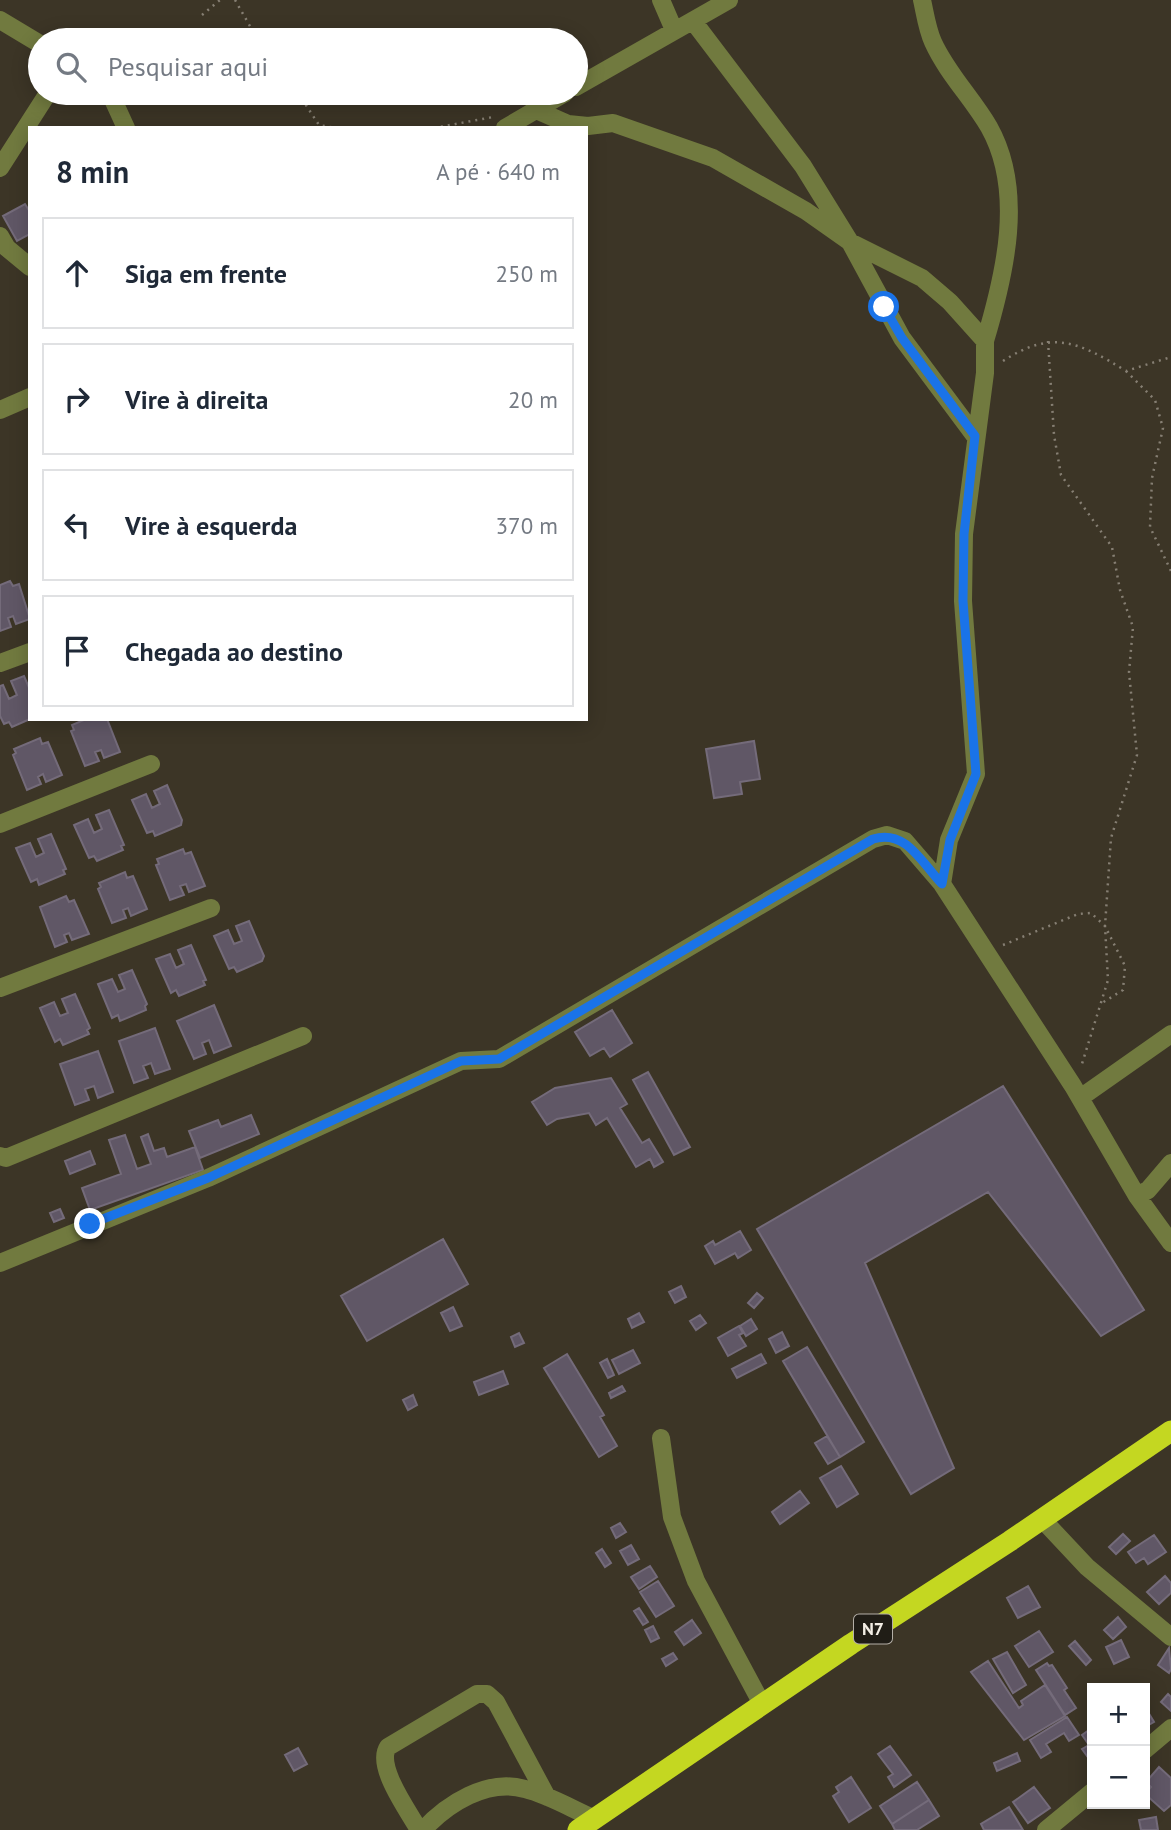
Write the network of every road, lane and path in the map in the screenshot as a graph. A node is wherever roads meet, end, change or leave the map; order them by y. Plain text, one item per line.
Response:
1 (220, 0) edge
2 (235, 0) edge
3 (661, 0) edge
4 (729, 0) edge
5 (922, 0) edge
6 (202, 15) dead end
7 (0, 20) edge
8 (693, 21) junction
9 (251, 28) edge
10 (674, 30) junction
11 (28, 37) edge
12 (588, 80) edge
13 (40, 105) edge
14 (115, 105) edge
15 (306, 105) edge
16 (542, 105) edge
17 (534, 109) junction
18 (501, 122) edge
19 (125, 126) edge
20 (325, 126) edge
21 (456, 126) edge
22 (0, 168) edge
23 (0, 236) edge
24 (850, 242) junction
25 (28, 265) edge
26 (985, 341) junction
27 (1048, 341) junction
28 (1171, 357) edge
29 (1126, 371) junction
30 (985, 373) junction
31 (28, 398) edge
32 (0, 410) edge
33 (975, 436) junction
34 (1171, 570) edge
35 (28, 653) edge
36 (0, 663) edge
37 (150, 764) dead end
38 (0, 824) edge
39 (942, 884) junction
40 (211, 908) dead end
41 (1105, 926) junction
42 (988, 953) junction
43 (0, 988) edge
44 (1100, 1004) junction
45 (1171, 1034) edge
46 (303, 1036) dead end
47 (1076, 1092) junction
48 (0, 1156) edge
49 (1171, 1163) edge
50 (1138, 1196) junction
51 (1171, 1243) edge
52 (0, 1263) edge
53 (1171, 1431) edge
54 (661, 1438) dead end
55 (1042, 1519) junction
56 (1171, 1637) edge
57 (762, 1704) junction
58 (1171, 1728) edge
59 (1150, 1746) edge
60 (1087, 1796) edge
61 (547, 1797) junction
62 (587, 1825) edge
63 (421, 1830) edge
64 (1046, 1830) edge

1 - 6 path
2 - 9 path
3 - 10 street
4 - 8 street
5 - 26 street
7 - 11 street
8 - 10 street
8 - 24 street
10 - 12 street
13 - 22 street
14 - 19 street
15 - 20 path
16 - 17 street
17 - 18 street
17 - 24 street
18 - 21 path
23 - 25 street
24 - 26 street
24 - 33 street
26 - 30 street
27 - 29 path
27 - 30 path
27 - 41 path
28 - 29 path
29 - 34 path
30 - 33 street
31 - 32 street
33 - 39 street
35 - 36 street
37 - 38 street
39 - 42 street
39 - 52 street
40 - 43 street
41 - 42 path
41 - 44 path
41 - 44 path
42 - 47 street
44 - 47 path
45 - 47 street
46 - 48 street
47 - 50 street
49 - 50 street
50 - 51 street
53 - 55 highway, N7
54 - 57 street
55 - 56 street
55 - 57 highway, N7
57 - 62 highway, N7
58 - 59 street
60 - 64 street
61 - 62 street
61 - 63 street
61 - 63 street

